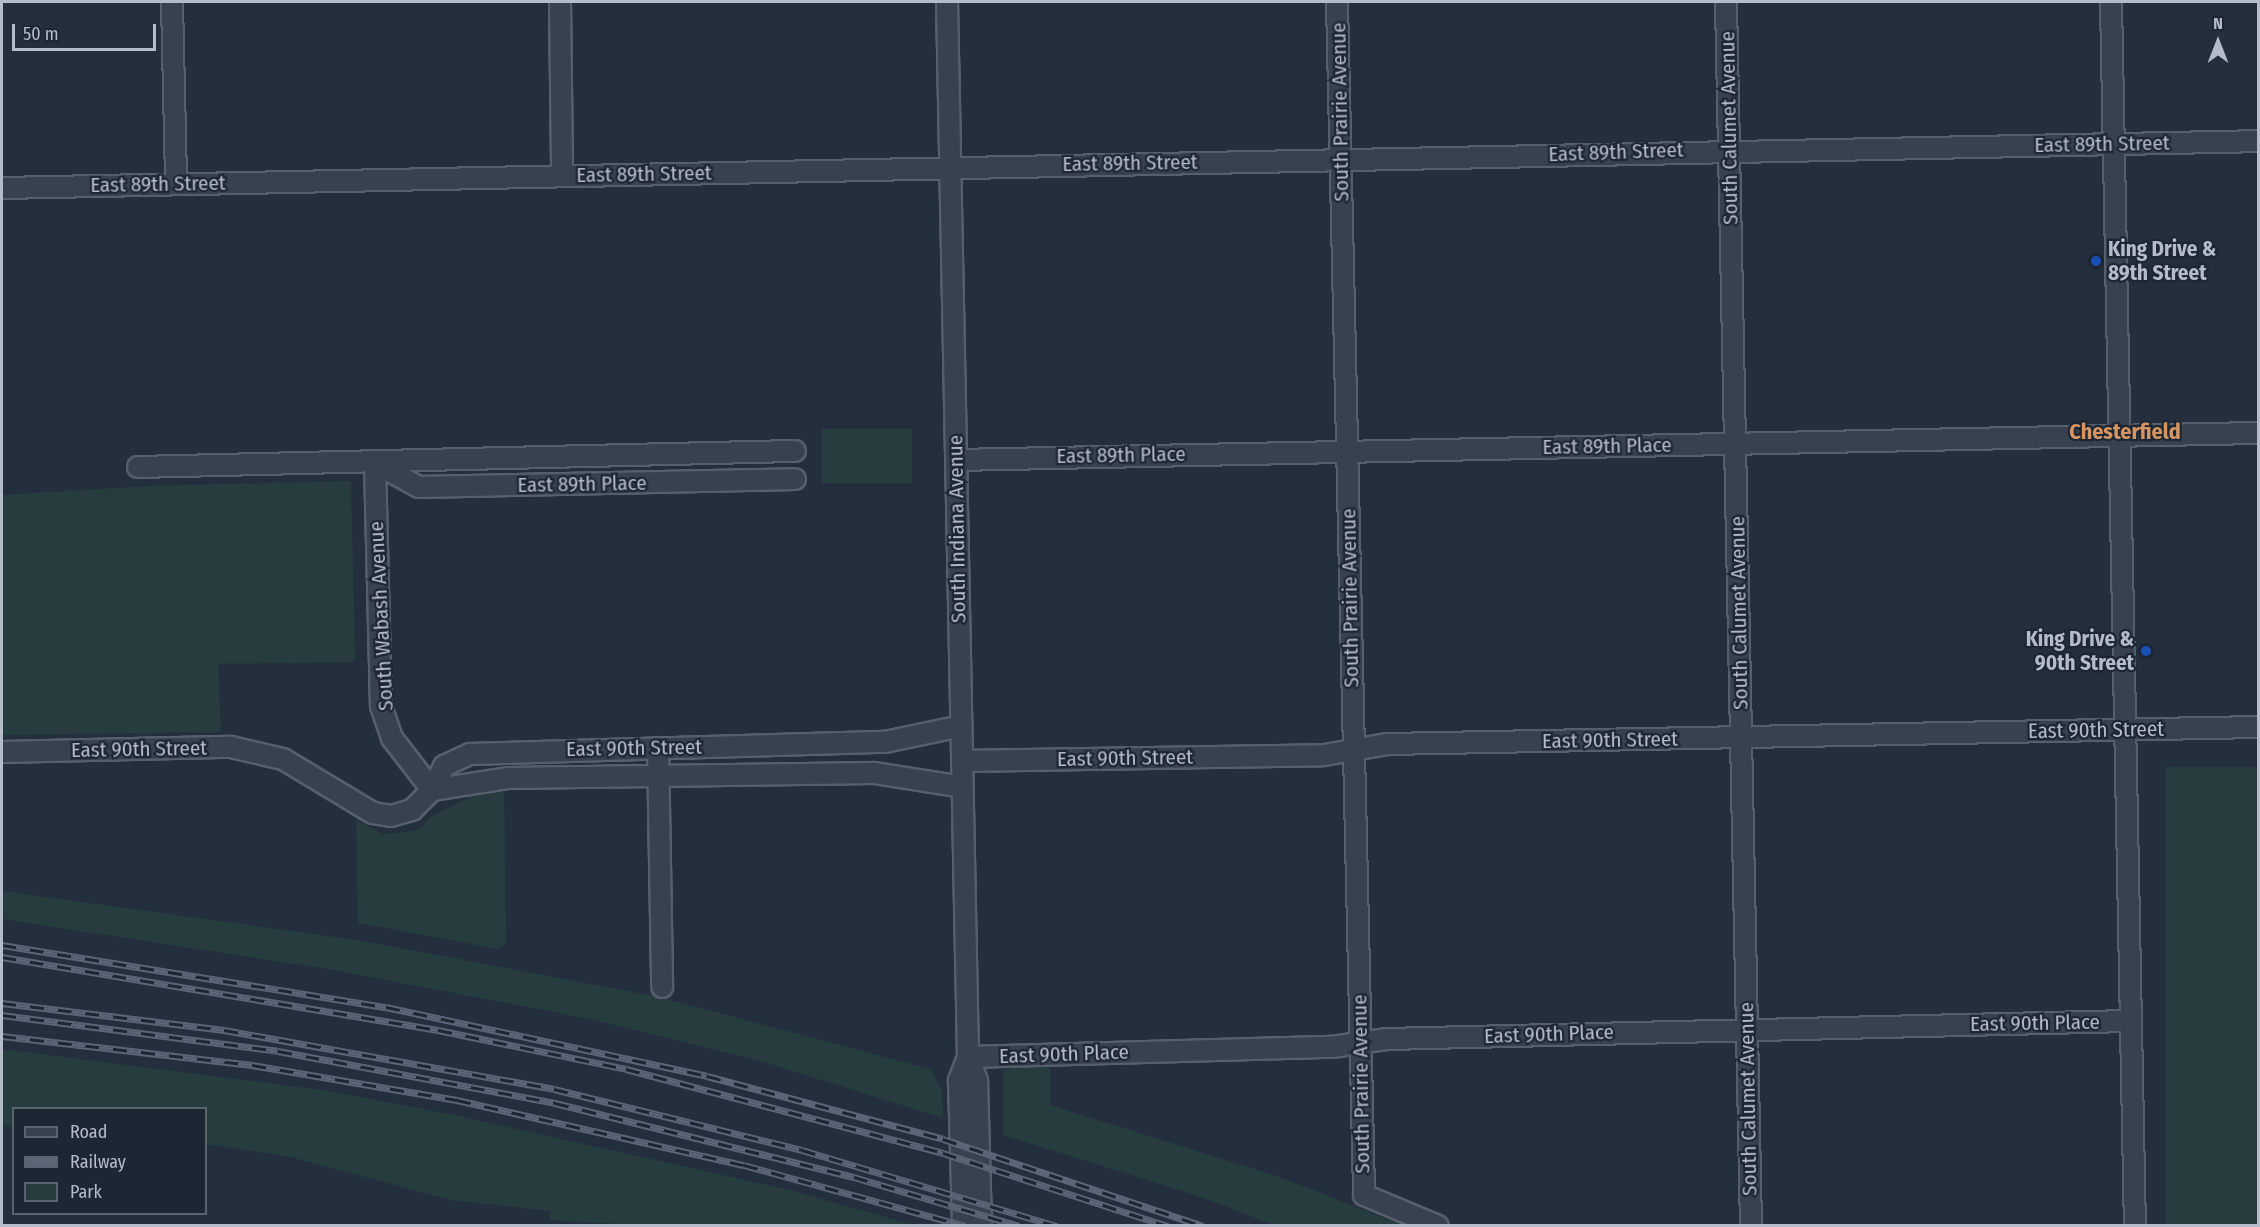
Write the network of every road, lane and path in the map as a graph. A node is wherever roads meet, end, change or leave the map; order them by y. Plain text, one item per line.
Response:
1 (172, 2) edge
2 (560, 2) edge
3 (947, 2) edge
4 (1337, 2) edge
5 (1726, 2) edge
6 (2111, 2) edge
7 (2259, 141) edge
8 (2114, 144) junction
9 (1730, 149) junction
10 (1342, 159) junction
11 (950, 167) junction
12 (562, 176) junction
13 (176, 184) junction
14 (2, 188) edge
15 (2259, 433) edge
16 (2120, 436) junction
17 (1735, 444) junction
18 (1347, 449) junction
19 (795, 451) dead end
20 (956, 460) junction
21 (375, 463) junction
22 (138, 467) dead end
23 (795, 479) dead end
24 (961, 726) junction
25 (2259, 727) edge
26 (2125, 729) junction
27 (1742, 737) junction
28 (658, 748) junction
29 (1354, 750) junction
30 (2, 752) edge
31 (962, 761) junction
32 (659, 777) junction
33 (962, 787) junction
34 (432, 790) junction
35 (662, 987) dead end
36 (2131, 1021) junction
37 (1747, 1029) junction
38 (1360, 1043) junction
39 (968, 1058) junction
40 (963, 1226) edge
41 (981, 1226) edge
42 (1438, 1226) edge
43 (1751, 1226) edge
44 (2135, 1226) edge

1 - 13 street
2 - 12 street
3 - 11 street, South Indiana Avenue
4 - 10 street, South Prairie Avenue
5 - 9 street, South Calumet Avenue
6 - 8 street
7 - 8 street, East 89th Street
8 - 9 street, East 89th Street
8 - 16 street
9 - 10 street, East 89th Street
9 - 17 street, South Calumet Avenue
10 - 11 street, East 89th Street
10 - 18 street, South Prairie Avenue
11 - 12 street, East 89th Street
11 - 20 street, South Indiana Avenue
12 - 13 street, East 89th Street
13 - 14 street, East 89th Street
15 - 16 street, East 89th Place
16 - 17 street, East 89th Place
16 - 26 street
17 - 18 street, East 89th Place
17 - 27 street, South Calumet Avenue
18 - 20 street, East 89th Place
18 - 29 street, South Prairie Avenue
19 - 21 street, East 89th Place
20 - 24 street, South Indiana Avenue
21 - 22 street, East 89th Place
21 - 23 street, East 89th Place
21 - 34 street, South Wabash Avenue
24 - 28 street, East 90th Street
24 - 31 street, South Indiana Avenue
25 - 26 street, East 90th Street
26 - 27 street, East 90th Street
26 - 36 street
27 - 29 street, East 90th Street
27 - 37 street, South Calumet Avenue
28 - 32 street
28 - 34 street, East 90th Street
29 - 31 street, East 90th Street
29 - 38 street, South Prairie Avenue
30 - 34 street, East 90th Street
31 - 33 street, South Indiana Avenue
32 - 33 street, East 90th Street
32 - 34 street, East 90th Street
32 - 35 street
33 - 39 street, South Indiana Avenue
36 - 37 street, East 90th Place
36 - 44 street
37 - 38 street, East 90th Place
37 - 43 street, South Calumet Avenue
38 - 39 street, East 90th Place
38 - 42 street, South Prairie Avenue
39 - 40 street, South Indiana Avenue
39 - 41 street, South Indiana Avenue

